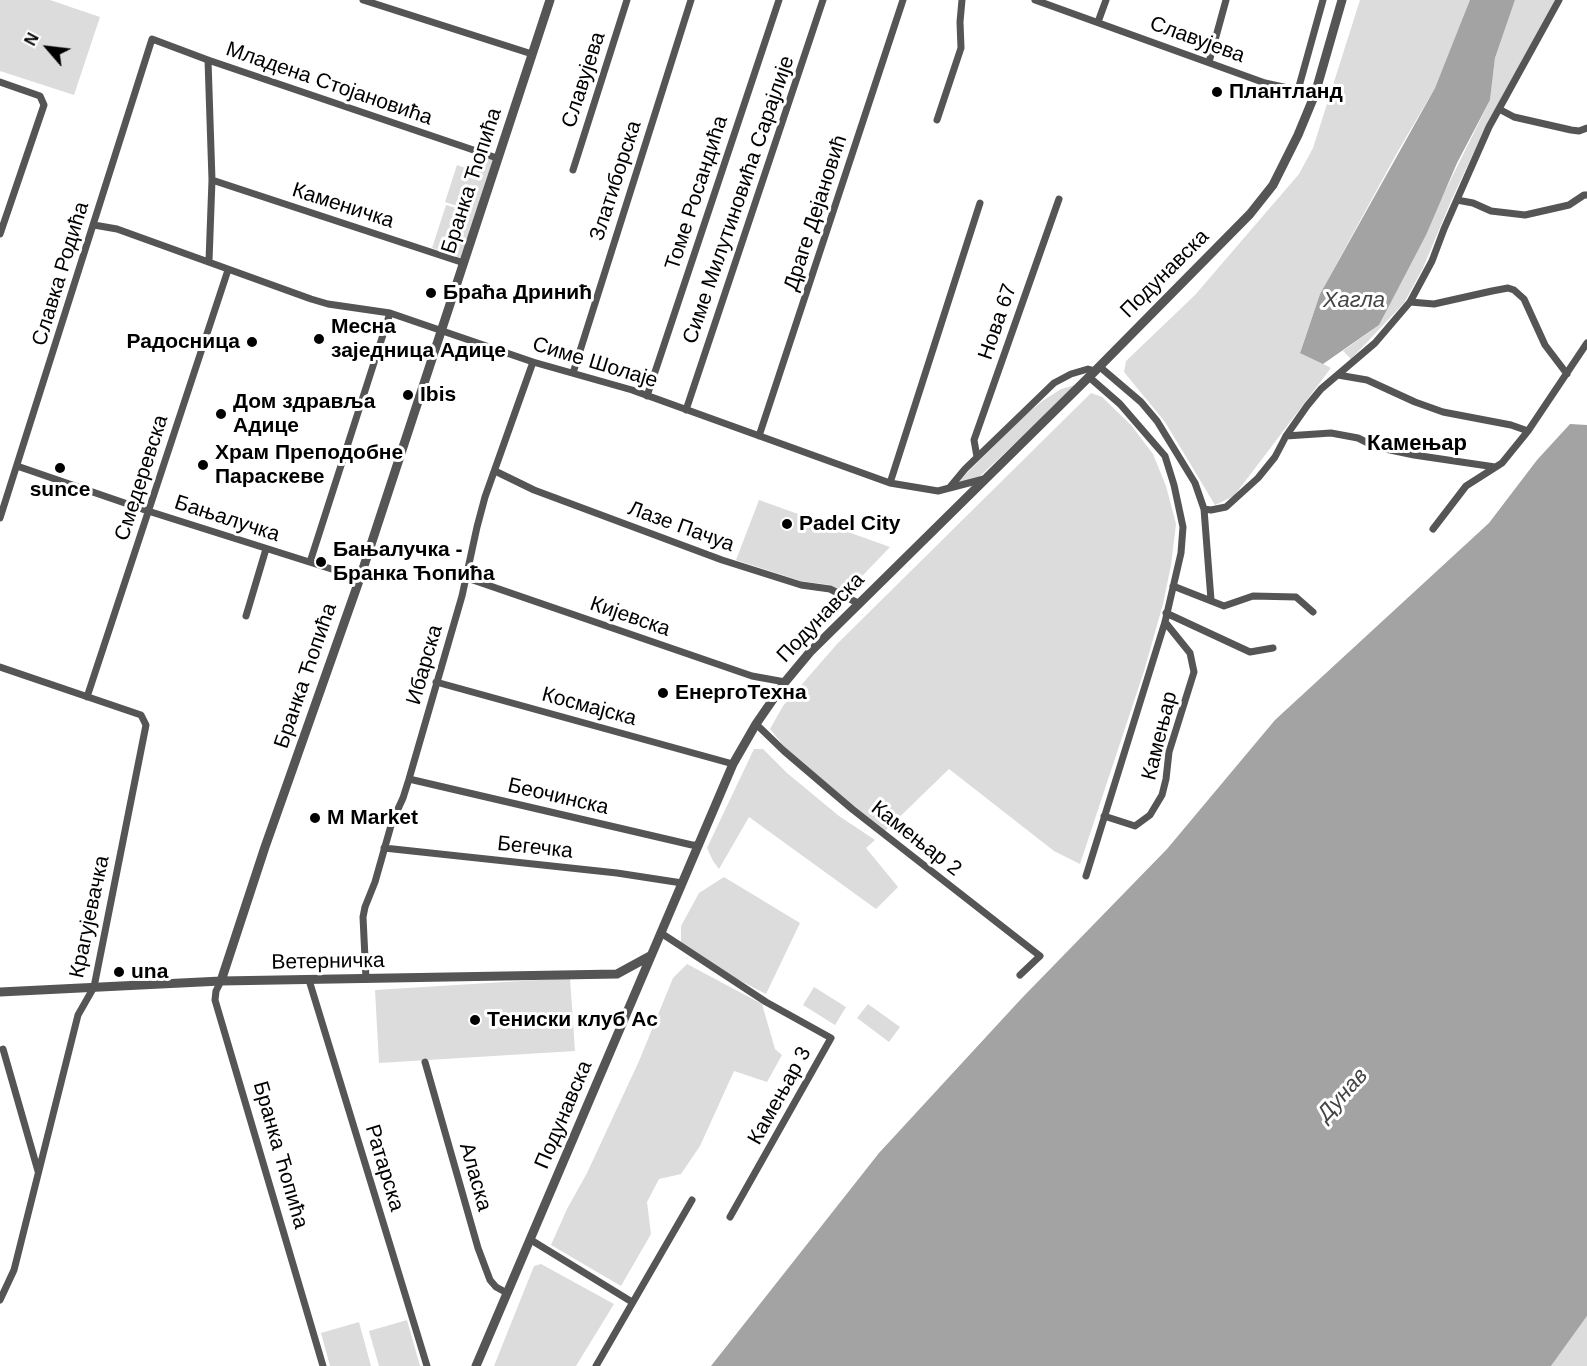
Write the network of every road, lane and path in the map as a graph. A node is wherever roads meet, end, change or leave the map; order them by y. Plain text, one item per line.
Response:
1 (363, 0) edge
2 (550, 0) edge
3 (627, 0) edge
4 (692, 0) edge
5 (779, 0) edge
6 (823, 0) edge
7 (903, 0) edge
8 (962, 0) edge
9 (1035, 0) edge
10 (1106, 0) edge
11 (1226, 0) edge
12 (1323, 0) edge
13 (1342, 0) edge
14 (1559, 0) edge
15 (1098, 22) junction
16 (152, 39) joint
17 (532, 54) junction
18 (208, 60) junction
19 (1209, 62) junction
20 (0, 82) edge
21 (1298, 90) junction
22 (1315, 94) junction
23 (1499, 109) junction
24 (937, 120) dead end
25 (1587, 128) edge
26 (497, 158) junction
27 (573, 170) dead end
28 (212, 180) junction
29 (1587, 195) edge
30 (1059, 199) dead end
31 (1457, 200) junction
32 (980, 203) dead end
33 (94, 225) junction
34 (0, 234) edge
35 (210, 261) junction
36 (464, 263) junction
37 (228, 270) junction
38 (1410, 302) junction
39 (390, 313) junction
40 (441, 332) junction
41 (1587, 343) edge
42 (534, 362) junction
43 (1095, 372) junction
44 (573, 373) junction
45 (1567, 374) junction
46 (1338, 375) junction
47 (647, 396) junction
48 (686, 410) junction
49 (1528, 431) junction
50 (759, 436) junction
51 (1286, 436) junction
52 (978, 457) junction
53 (17, 466) junction
54 (1495, 467) junction
55 (495, 471) junction
56 (984, 479) junction
57 (890, 483) junction
58 (950, 487) junction
59 (1204, 509) junction
60 (148, 511) junction
61 (0, 518) edge
62 (1433, 529) dead end
63 (266, 549) junction
64 (310, 562) junction
65 (360, 578) junction
66 (467, 578) junction
67 (1173, 586) junction
68 (1211, 600) junction
69 (858, 603) junction
70 (1313, 612) dead end
71 (1167, 613) junction
72 (246, 616) dead end
73 (1165, 622) junction
74 (1273, 648) dead end
75 (0, 667) edge
76 (436, 682) junction
77 (785, 682) junction
78 (87, 697) junction
79 (756, 724) junction
80 (733, 764) junction
81 (409, 779) junction
82 (1104, 816) junction
83 (699, 845) junction
84 (384, 848) junction
85 (1086, 876) dead end
86 (682, 883) junction
87 (662, 933) junction
88 (652, 954) junction
89 (1020, 975) dead end
90 (366, 979) junction
91 (309, 980) junction
92 (221, 981) junction
93 (94, 987) junction
94 (0, 992) edge
95 (3, 1049) dead end
96 (425, 1062) dead end
97 (39, 1174) junction
98 (692, 1200) dead end
99 (730, 1217) dead end
100 (531, 1240) junction
101 (507, 1293) junction
102 (0, 1300) edge
103 (632, 1302) junction
104 (323, 1366) edge
105 (427, 1366) edge
106 (476, 1366) edge
107 (596, 1366) edge

1 - 17 street
2 - 17 street, Бранка Ћопића
3 - 27 street, Славујева
4 - 44 street, Златиборска
5 - 47 street, Томе Росандића
6 - 48 street, Симе Милутиновића Сарајлије
7 - 50 street, Драге Дејановић
8 - 24 street
9 - 15 street, Славујева
10 - 15 street
11 - 19 street
12 - 21 street
13 - 22 street, Подунавска
14 - 23 street
15 - 19 street, Славујева
16 - 18 street, Младена Стојановића
16 - 33 street, Славка Родића
17 - 26 street, Бранка Ћопића
18 - 26 street, Младена Стојановића
18 - 28 street
19 - 21 street, Славујева
20 - 34 street
21 - 22 street, Славујева
22 - 43 street, Подунавска
23 - 25 street
23 - 31 street
26 - 36 street, Бранка Ћопића
28 - 35 street
28 - 36 street, Каменичка
29 - 31 street
30 - 52 street, Нова 67
31 - 38 street
32 - 57 street
33 - 35 street, Симе Шолаје
33 - 53 street, Славка Родића
35 - 37 street, Симе Шолаје
36 - 40 street, Бранка Ћопића
37 - 39 street, Симе Шолаје
37 - 60 street, Смедеревска
38 - 45 street
38 - 46 street
39 - 40 street, Симе Шолаје
39 - 64 street
40 - 42 street, Симе Шолаје
40 - 65 street, Бранка Ћопића
41 - 45 street
42 - 44 street, Симе Шолаје
42 - 55 street, Ибарска
43 - 52 street
43 - 56 street, Подунавска
43 - 59 street
43 - 67 street, Камењар
44 - 47 street, Симе Шолаје
45 - 49 street
46 - 49 street
46 - 51 street
47 - 48 street, Симе Шолаје
48 - 50 street, Симе Шолаје
49 - 54 street
50 - 57 street, Симе Шолаје
51 - 54 street
51 - 59 street
52 - 58 street
53 - 60 street, Бањалучка
53 - 61 street, Славка Родића
54 - 62 street
55 - 66 street, Ибарска
55 - 69 street, Лазе Пачуа
56 - 58 street, Симе Шолаје
56 - 69 street, Подунавска
57 - 58 street, Симе Шолаје
59 - 68 street
60 - 63 street, Бањалучка
60 - 78 street, Смедеревска
63 - 64 street, Бањалучка
63 - 72 street
64 - 65 street, Бањалучка
65 - 92 street, Бранка Ћопића
66 - 76 street, Ибарска
66 - 77 street, Кијевска
67 - 68 street
67 - 71 street, Камењар
68 - 70 street
69 - 77 street, Подунавска
71 - 73 street, Камењар
71 - 74 street
73 - 82 street, Камењар
73 - 82 street, Камењар
75 - 78 street, Крагујевачка
76 - 80 street, Космајска
76 - 81 street, Ибарска
77 - 79 street, Подунавска
78 - 93 street, Крагујевачка
79 - 80 street, Подунавска
79 - 89 street, Камењар 2
80 - 83 street, Подунавска
81 - 83 street, Беочинска
81 - 84 street, Ибарска
82 - 85 street, Камењар
83 - 86 street, Подунавска
84 - 86 street, Бегечка
84 - 90 street, Ибарска
86 - 87 street, Подунавска
87 - 88 street, Подунавска
87 - 99 street, Камењар 3
88 - 90 street, Ветерничка
88 - 100 street, Подунавска
90 - 91 street, Ветерничка
91 - 92 street, Ветерничка
91 - 105 street, Ратарска
92 - 93 street, Ветерничка
92 - 104 street, Бранка Ћопића
93 - 94 street, Ветерничка
93 - 97 street, Крагујевачка
95 - 97 street
96 - 101 street, Аласка
97 - 102 street, Крагујевачка
98 - 103 street
100 - 101 street, Подунавска
100 - 103 street
101 - 106 street, Подунавска
103 - 107 street

